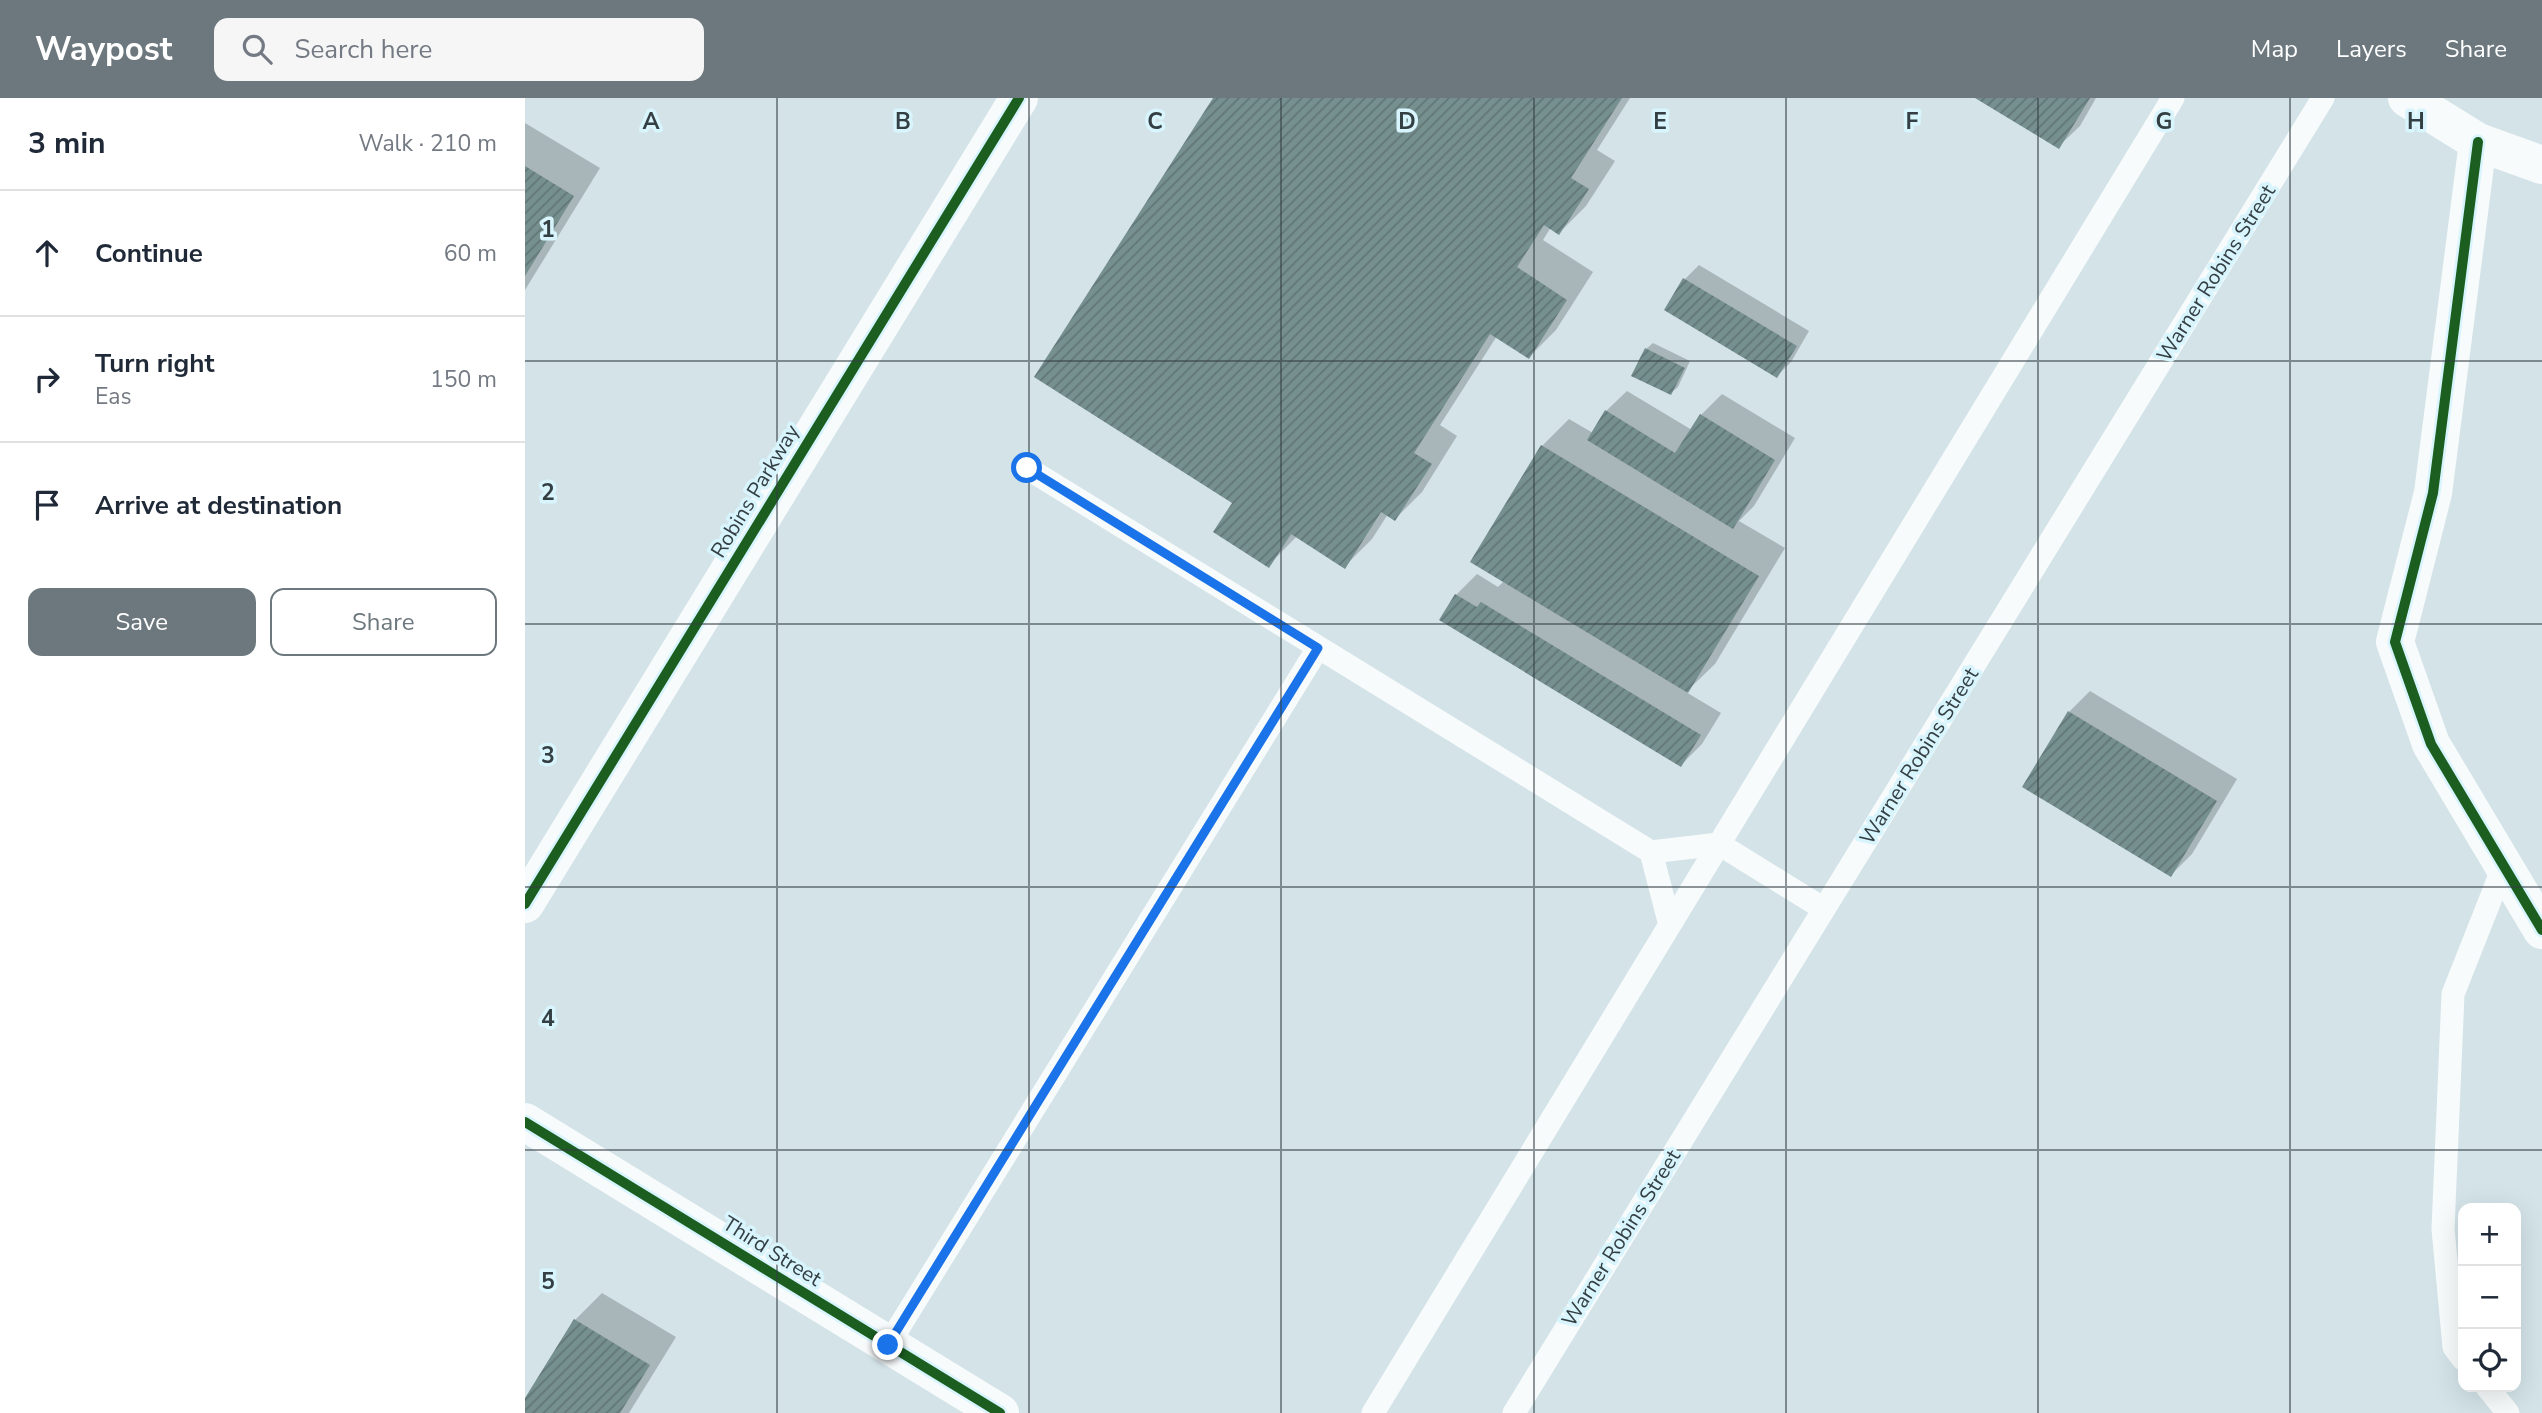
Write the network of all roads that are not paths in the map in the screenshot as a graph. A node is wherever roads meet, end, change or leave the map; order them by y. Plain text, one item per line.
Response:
1 (1019, 98) edge
2 (2173, 98) edge
3 (2323, 98) edge
4 (2407, 98) edge
5 (2478, 142) junction
6 (2542, 165) edge
7 (1027, 468) dead end
8 (1318, 648) junction
9 (1719, 844) junction
10 (1651, 852) junction
11 (2504, 865) junction
12 (525, 904) edge
13 (1824, 909) junction
14 (1670, 925) junction
15 (2542, 930) edge
16 (525, 1122) edge
17 (888, 1345) junction
18 (2458, 1352) edge
19 (2491, 1392) edge
20 (985, 1409) edge
21 (1373, 1413) edge
22 (1514, 1413) edge
23 (2508, 1413) edge

1 - 12 street, Robins Parkway
2 - 9 lane
3 - 13 lane, Warner Robins Street
4 - 5 street
5 - 6 street
5 - 11 street
7 - 8 lane
8 - 10 lane
8 - 17 lane
9 - 10 lane
9 - 13 lane
9 - 14 lane
10 - 14 lane
11 - 15 street
11 - 18 lane
13 - 22 lane, Warner Robins Street
14 - 21 lane
16 - 17 street, Third Street
17 - 20 street, Third Street
19 - 23 lane

